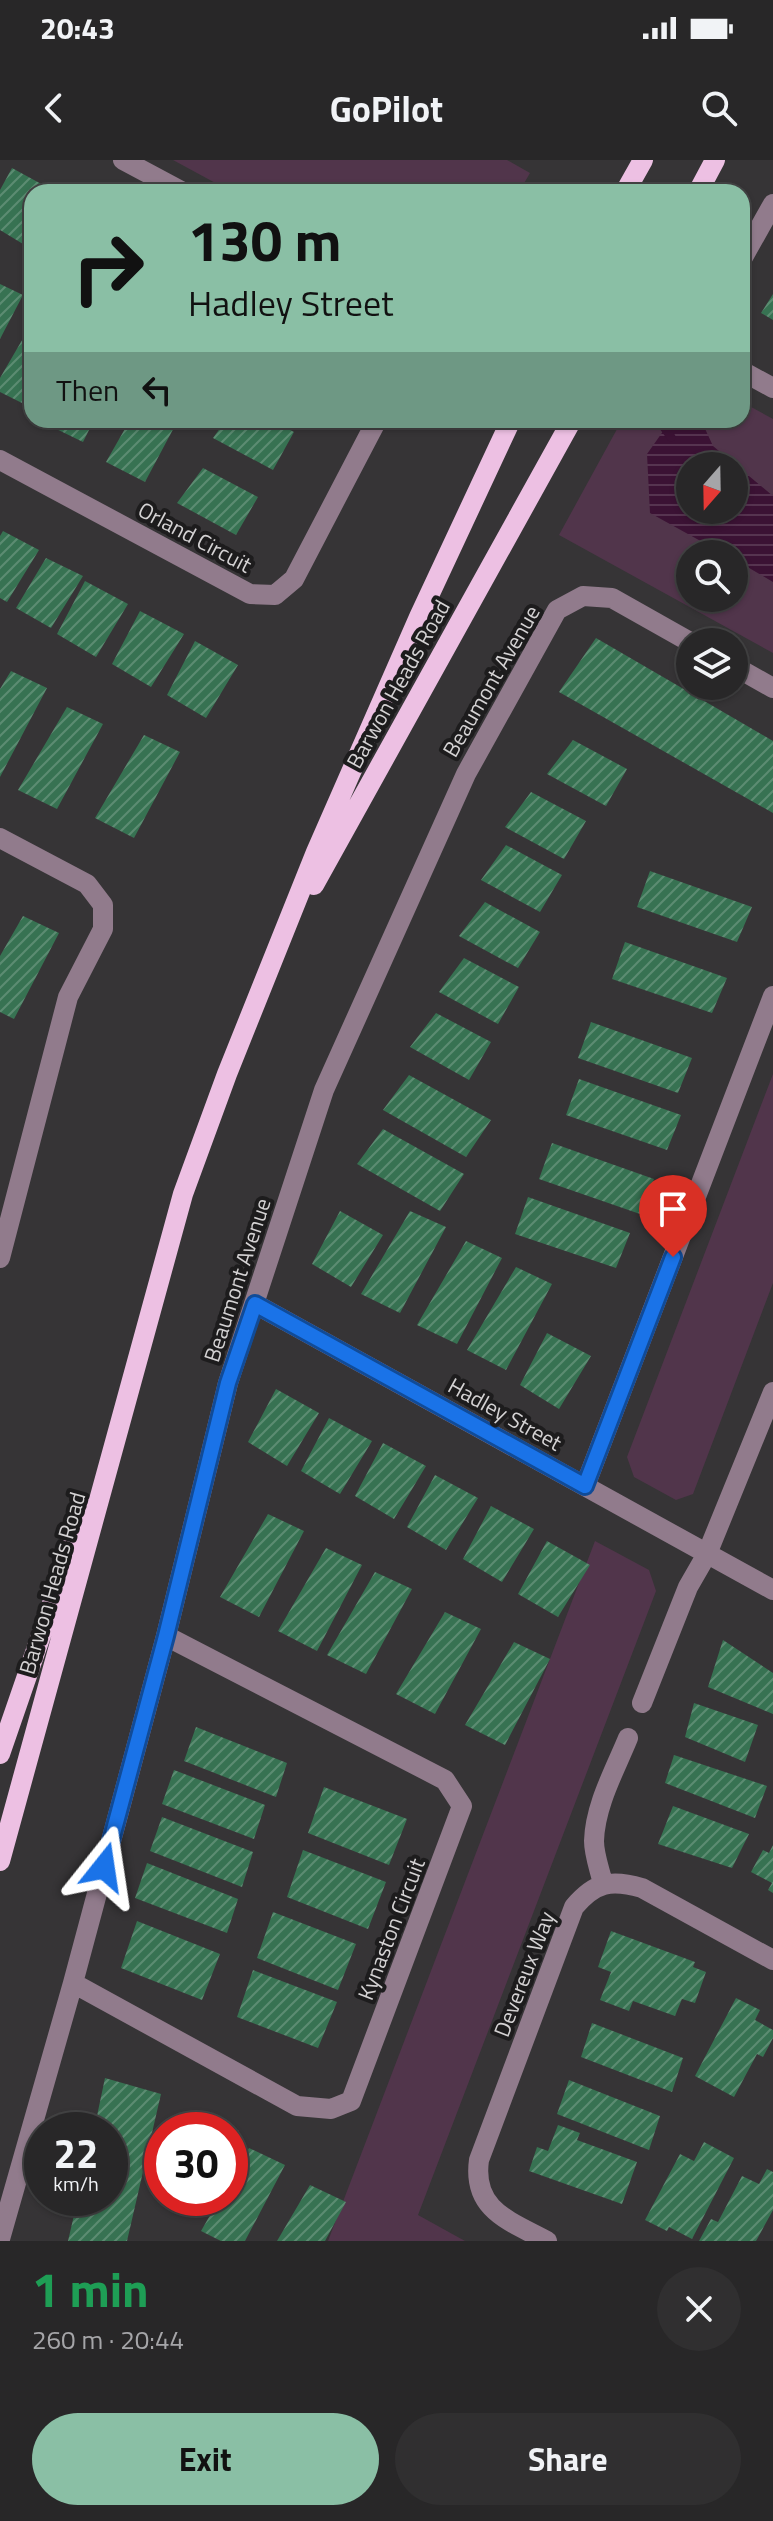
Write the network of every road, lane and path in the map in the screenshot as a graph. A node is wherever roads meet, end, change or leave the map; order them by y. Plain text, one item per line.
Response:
1 (123, 160) edge
2 (643, 160) edge
3 (715, 160) edge
4 (168, 184) edge
5 (630, 184) edge
6 (702, 184) edge
7 (773, 204) edge
8 (750, 245) edge
9 (750, 375) edge
10 (773, 388) edge
11 (373, 428) edge
12 (507, 428) edge
13 (568, 428) edge
14 (0, 460) edge
15 (676, 634) edge
16 (748, 674) edge
17 (773, 688) edge
18 (0, 838) edge
19 (268, 972) junction
20 (773, 996) edge
21 (0, 1258) edge
22 (255, 1304) junction
23 (150, 1319) junction
24 (773, 1392) edge
25 (585, 1486) junction
26 (707, 1554) junction
27 (773, 1590) edge
28 (166, 1636) junction
29 (642, 1703) dead end
30 (628, 1738) dead end
31 (0, 1754) edge
32 (0, 1861) edge
33 (603, 1884) junction
34 (773, 1960) edge
35 (73, 1983) junction
36 (0, 2239) edge
37 (547, 2241) edge

1 - 4 street
2 - 5 main road
3 - 6 main road
7 - 8 street
9 - 10 street
11 - 14 street, Orland Circuit
12 - 19 main road, Barwon Heads Road
13 - 19 main road, Barwon Heads Road
15 - 22 street, Beaumont Avenue
16 - 17 street
18 - 21 street
19 - 23 main road, Barwon Heads Road
20 - 25 street
22 - 25 street, Hadley Street
22 - 28 street, Beaumont Avenue
23 - 31 main road, Barwon Heads Road
23 - 32 main road, Barwon Heads Road
24 - 26 street
25 - 26 street, Hadley Street
26 - 27 street, Hadley Street
26 - 29 street
28 - 35 street, Beaumont Avenue
28 - 35 street, Kynaston Circuit
30 - 33 street
33 - 34 street
33 - 37 street, Devereux Way
35 - 36 street, Beaumont Avenue

